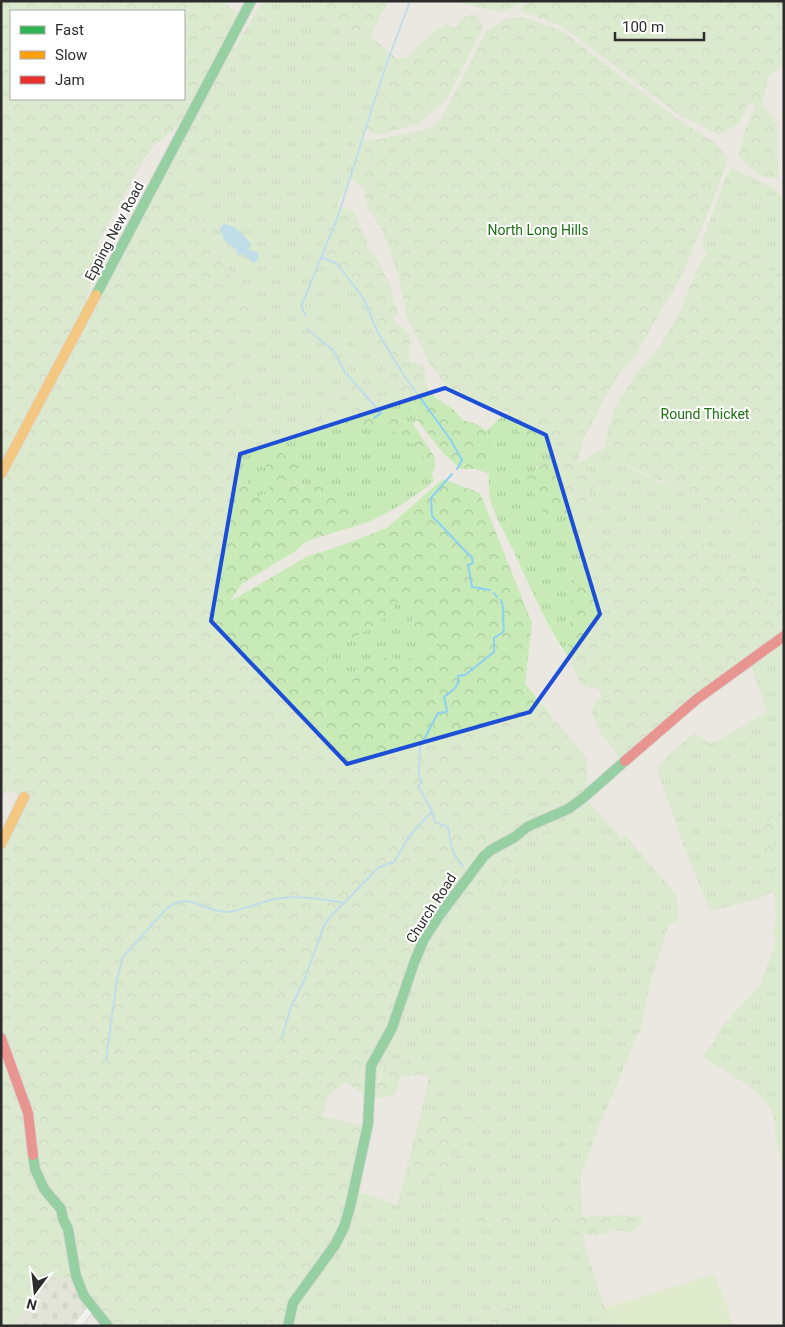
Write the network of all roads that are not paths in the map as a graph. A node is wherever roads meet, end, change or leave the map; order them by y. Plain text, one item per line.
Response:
1 (251, 1) edge
2 (1, 474) edge
3 (784, 636) edge
4 (24, 797) dead end
5 (1, 844) edge
6 (1, 1038) edge
7 (93, 1306) junction
8 (77, 1326) edge
9 (108, 1326) edge
10 (288, 1326) edge

1 - 2 street, Epping New Road
3 - 10 street, Church Road
4 - 5 street
6 - 7 street
7 - 8 street
7 - 9 street

